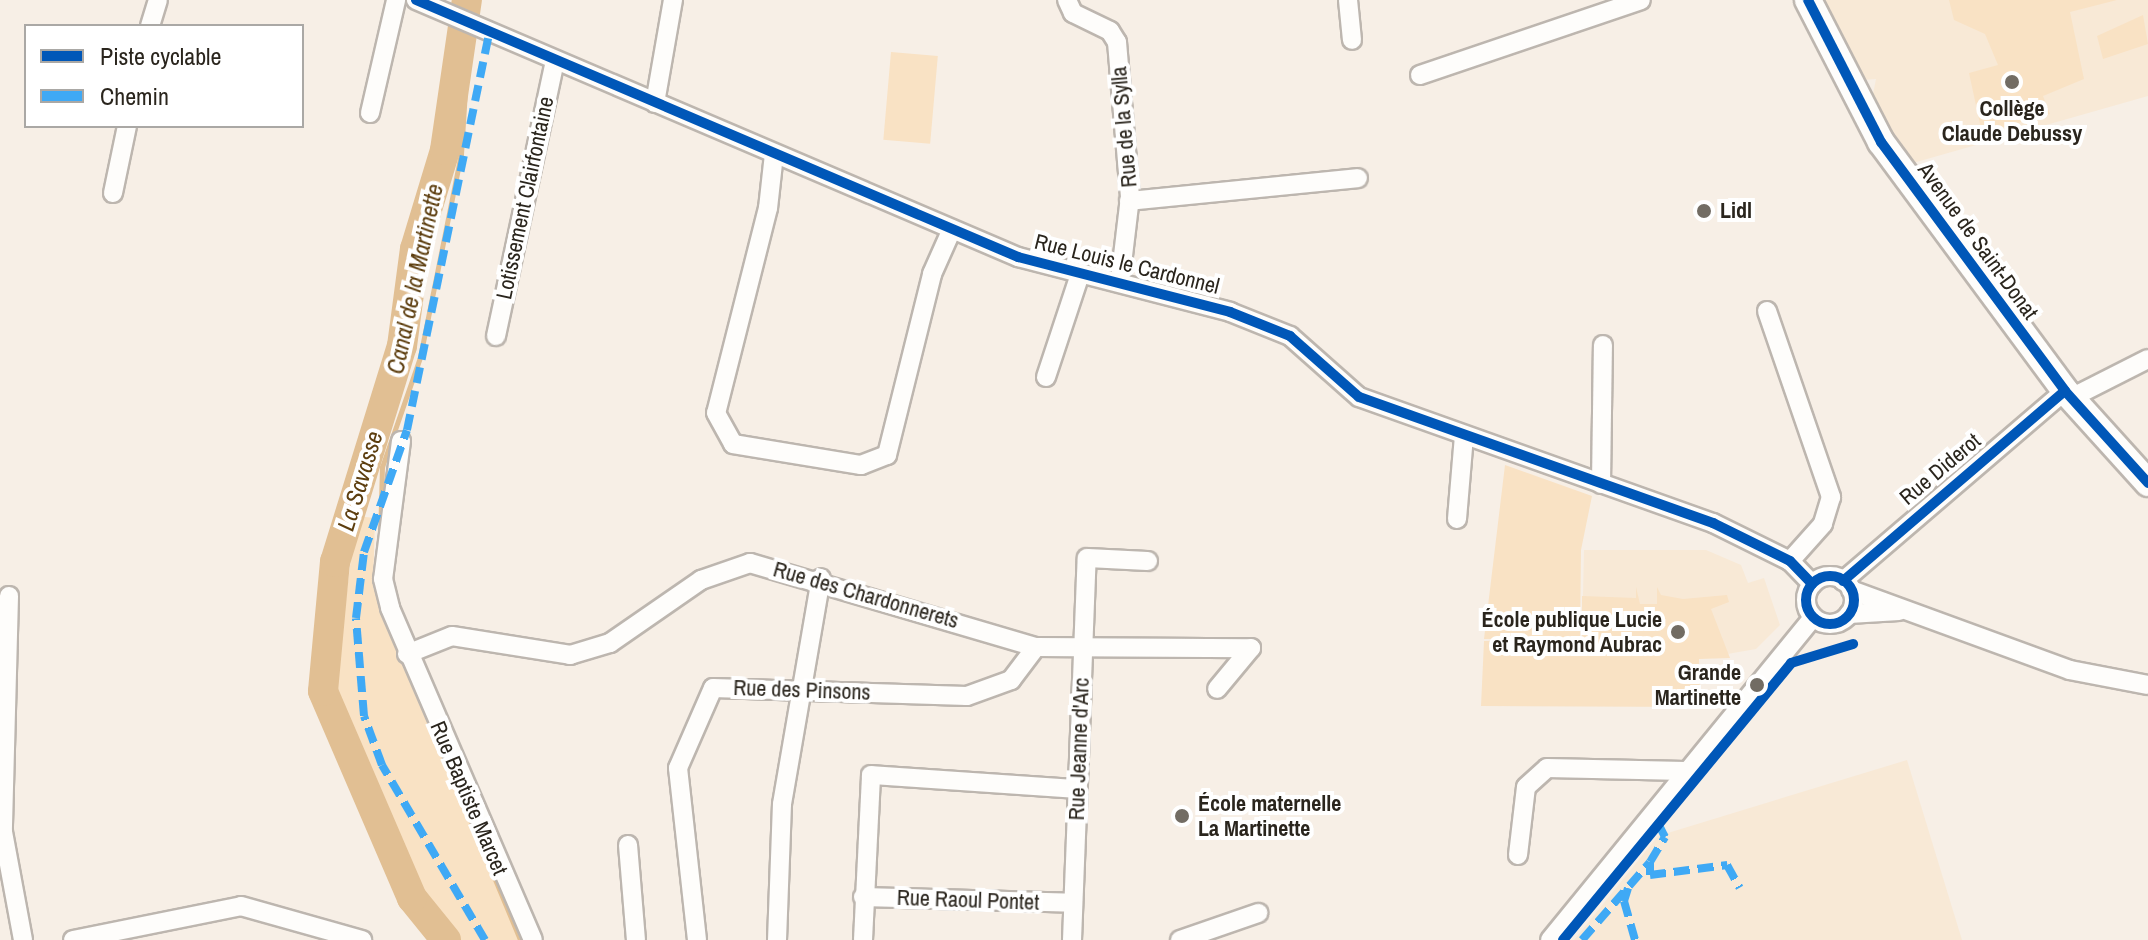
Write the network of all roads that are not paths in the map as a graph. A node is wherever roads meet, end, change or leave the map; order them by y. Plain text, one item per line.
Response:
1 (158, 0) edge
2 (396, 0) edge
3 (416, 0) edge
4 (673, 0) edge
5 (1067, 0) edge
6 (1348, 0) edge
7 (1641, 0) edge
8 (1808, 0) edge
9 (151, 24) edge
10 (1352, 40) dead end
11 (555, 61) junction
12 (1420, 75) dead end
13 (655, 103) junction
14 (370, 113) dead end
15 (127, 128) edge
16 (774, 154) junction
17 (1358, 178) dead end
18 (113, 193) dead end
19 (1129, 201) junction
20 (952, 229) junction
21 (1080, 274) junction
22 (1120, 281) junction
23 (1767, 311) dead end
24 (496, 336) dead end
25 (1603, 345) dead end
26 (2148, 359) edge
27 (1046, 377) dead end
28 (2068, 394) junction
29 (1464, 435) junction
30 (401, 441) dead end
31 (2148, 483) edge
32 (1601, 484) junction
33 (1457, 519) dead end
34 (1148, 561) dead end
35 (1790, 561) junction
36 (821, 578) junction
37 (1812, 584) junction
38 (1847, 585) junction
39 (9, 596) dead end
40 (1910, 612) junction
41 (1849, 614) junction
42 (1813, 618) junction
43 (1083, 645) junction
44 (1036, 647) junction
45 (407, 654) junction
46 (2148, 685) edge
47 (805, 689) junction
48 (1217, 689) dead end
49 (1685, 771) junction
50 (1077, 789) junction
51 (628, 845) dead end
52 (1518, 855) dead end
53 (863, 897) junction
54 (1073, 903) junction
55 (1258, 913) dead end
56 (23, 940) edge
57 (73, 940) edge
58 (362, 940) edge
59 (533, 940) edge
60 (636, 940) edge
61 (697, 940) edge
62 (777, 940) edge
63 (863, 940) edge
64 (1072, 940) edge
65 (1180, 940) edge
66 (1550, 940) edge

1 - 9 street
2 - 14 street
3 - 11 street, Rue Louis le Cardonnel
4 - 13 street
5 - 19 street, Rue de la Sylla
6 - 10 street
7 - 12 street
8 - 28 main road, Avenue de Saint-Donat
11 - 13 street, Rue Louis le Cardonnel
11 - 24 street, Lotissement Clairfontaine
13 - 16 street, Rue Louis le Cardonnel
15 - 18 street
16 - 20 street, Rue Louis le Cardonnel
16 - 20 street
17 - 19 street
19 - 22 street, Rue de la Sylla
20 - 21 street, Rue Louis le Cardonnel
21 - 22 street, Rue Louis le Cardonnel
21 - 27 street
22 - 29 street, Rue Louis le Cardonnel
23 - 35 street
25 - 32 street
26 - 28 street, Rue Diderot
28 - 31 main road, Avenue de Saint-Donat
28 - 38 street, Rue Diderot
29 - 32 street, Rue Louis le Cardonnel
29 - 33 street
30 - 45 street, Rue Baptiste Marcet
32 - 35 street, Rue Louis le Cardonnel
34 - 43 street, Rue Jeanne d'Arc
35 - 37 street, Rue Louis le Cardonnel
36 - 44 street, Rue des Chardonnerets
36 - 45 street, Rue des Chardonnerets
36 - 47 street
37 - 38 street
37 - 42 street
38 - 40 street
38 - 41 street
39 - 56 street
40 - 41 street
40 - 46 street
41 - 42 street
42 - 49 street
43 - 44 street, Rue des Chardonnerets
43 - 48 street, Rue des Chardonnerets
43 - 50 street, Rue Jeanne d'Arc
44 - 47 street, Rue des Pinsons
45 - 59 street, Rue Baptiste Marcet
47 - 61 street, Rue des Pinsons
47 - 62 street
49 - 52 street
49 - 66 street
50 - 53 street
50 - 54 street, Rue Jeanne d'Arc
51 - 60 street
53 - 54 street, Rue Raoul Pontet
53 - 63 street
54 - 64 street, Rue Jeanne d'Arc
55 - 65 street
57 - 58 street

